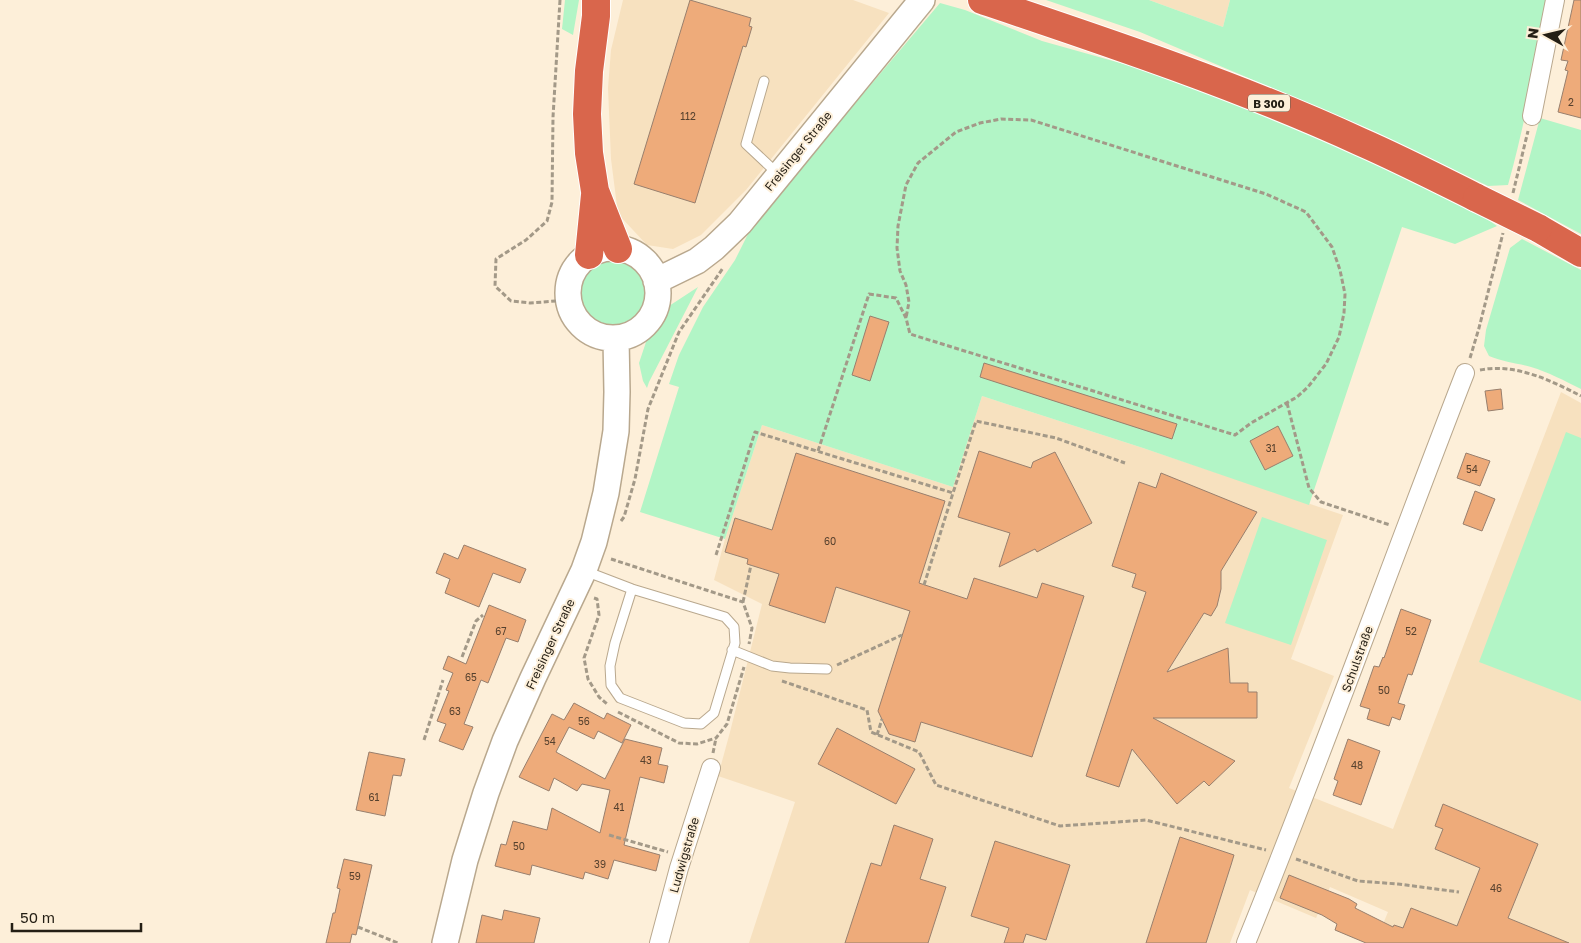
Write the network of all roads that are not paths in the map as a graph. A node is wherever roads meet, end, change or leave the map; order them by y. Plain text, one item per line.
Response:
1 (922, 0) edge
2 (982, 0) edge
3 (1555, 0) edge
4 (598, 5) edge
5 (764, 82) dead end
6 (1532, 116) road end
7 (779, 175) junction
8 (595, 191) junction
9 (618, 248) junction
10 (1581, 252) edge
11 (589, 255) junction
12 (656, 281) junction
13 (616, 338) junction
14 (1465, 373) road end
15 (579, 581) junction
16 (632, 589) junction
17 (732, 650) junction
18 (827, 669) road end
19 (711, 768) dead end
20 (445, 943) edge
21 (660, 943) edge
22 (1246, 943) edge

1 - 7 main road, Freisinger Straße
2 - 10 highway, B 300, bridge
3 - 6 street
4 - 8 highway
5 - 7 lane
7 - 12 main road, Freisinger Straße
8 - 9 highway
8 - 11 highway
9 - 11 main road
9 - 12 main road
11 - 13 main road
12 - 13 main road
13 - 15 main road, Freisinger Straße
14 - 22 street, Schulstraße
15 - 16 lane
15 - 20 main road, Freisinger Straße
16 - 17 lane
16 - 17 lane
17 - 18 lane
19 - 21 street, Ludwigstraße

